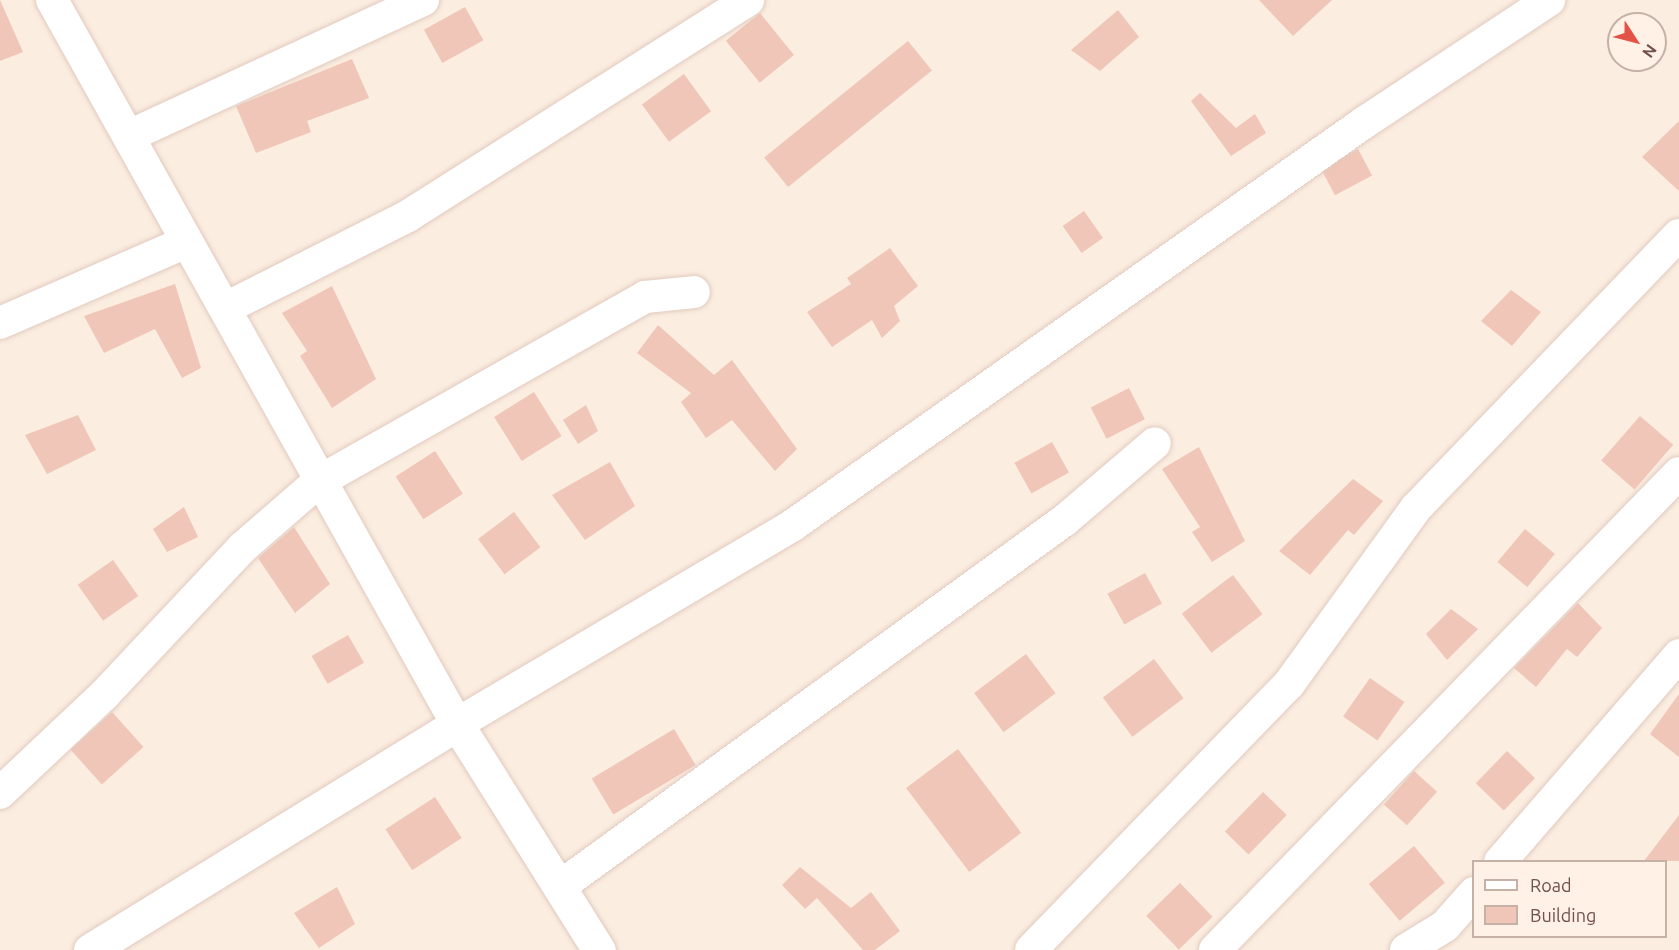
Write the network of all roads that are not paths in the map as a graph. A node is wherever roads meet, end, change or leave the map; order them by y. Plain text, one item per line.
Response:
1 (52, 0) edge
2 (423, 0) edge
3 (747, 0) edge
4 (1549, 0) edge
5 (129, 136) junction
6 (1679, 235) edge
7 (184, 243) junction
8 (694, 292) dead end
9 (226, 308) junction
10 (0, 323) edge
11 (1155, 443) dead end
12 (1679, 473) edge
13 (318, 482) junction
14 (1679, 655) edge
15 (457, 724) junction
16 (0, 793) edge
17 (1501, 860) edge
18 (562, 885) junction
19 (1472, 894) edge
20 (90, 950) edge
21 (599, 950) edge
22 (1031, 950) edge
23 (1215, 950) edge
24 (1406, 950) edge

1 - 5 street
2 - 5 street
3 - 9 street
4 - 15 street
5 - 7 street
6 - 22 street
7 - 9 street
7 - 10 street
8 - 13 street
9 - 13 street
11 - 18 street
12 - 23 street
13 - 15 street
13 - 16 street
14 - 17 street
15 - 18 street
15 - 20 street
18 - 21 street
19 - 24 street

